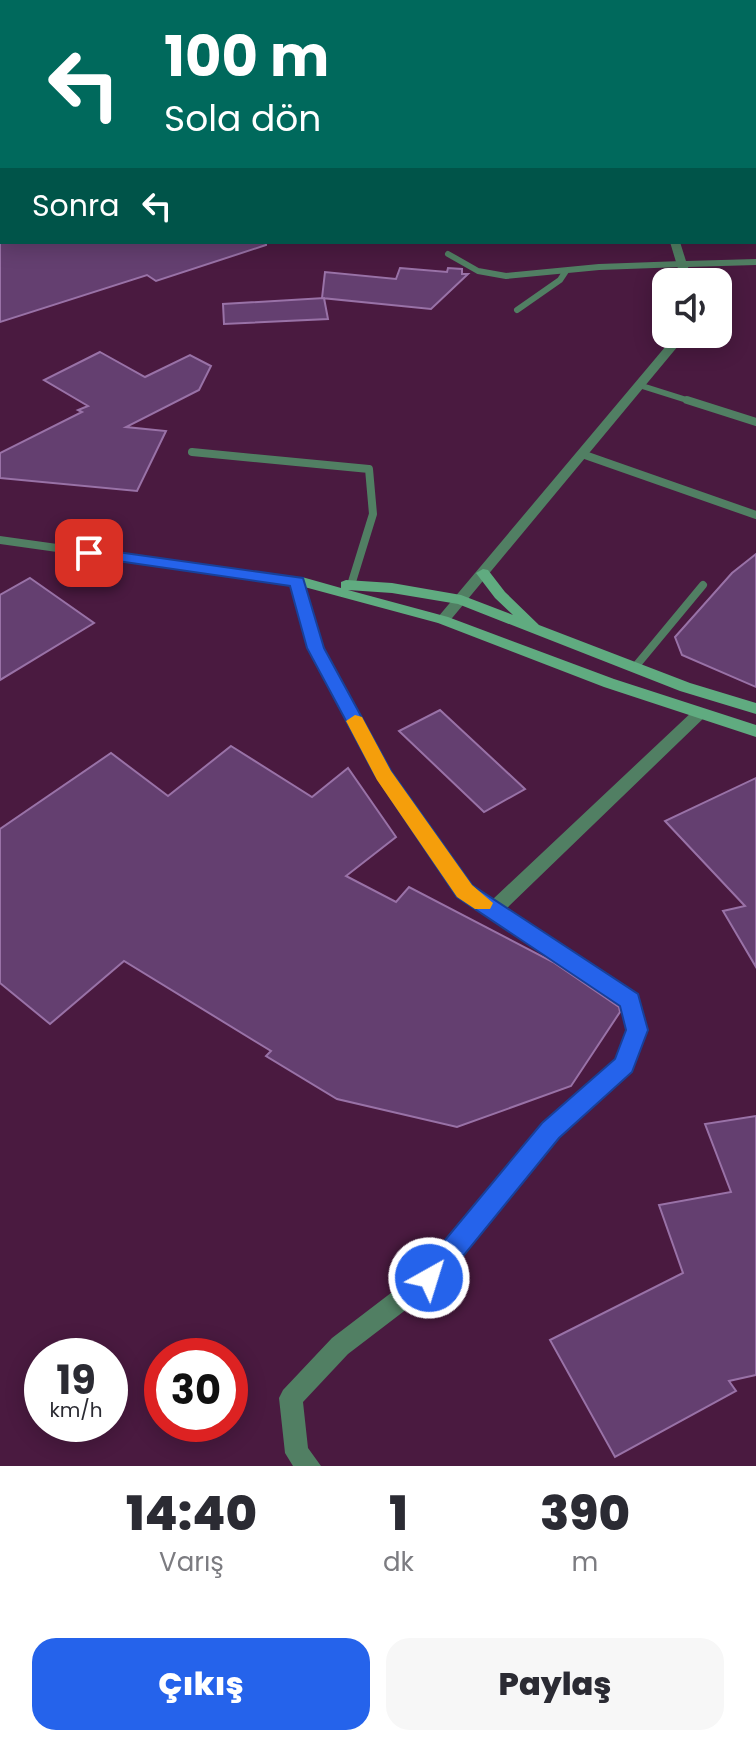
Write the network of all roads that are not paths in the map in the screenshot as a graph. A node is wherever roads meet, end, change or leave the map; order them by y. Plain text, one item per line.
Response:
1 (676, 244) edge
2 (448, 254) dead end
3 (756, 262) edge
4 (682, 264) junction
5 (683, 268) edge
6 (566, 271) junction
7 (517, 310) dead end
8 (670, 348) edge
9 (639, 385) junction
10 (756, 422) edge
11 (192, 452) dead end
12 (582, 454) junction
13 (756, 515) edge
14 (0, 540) edge
15 (483, 573) junction
16 (300, 582) junction
17 (351, 585) junction
18 (703, 585) dead end
19 (461, 600) junction
20 (443, 620) junction
21 (539, 630) junction
22 (635, 667) junction
23 (756, 709) edge
24 (700, 714) junction
25 (756, 731) edge
26 (493, 910) junction
27 (309, 1466) edge

1 - 4 street
2 - 6 lane
3 - 4 street
4 - 5 street
4 - 6 lane
6 - 7 lane
8 - 9 street
9 - 10 lane
9 - 12 street
11 - 17 lane
12 - 13 lane
12 - 15 street
14 - 16 street
15 - 19 street
15 - 21 street
16 - 17 street
16 - 20 street
16 - 26 street
17 - 19 street
18 - 22 lane
19 - 20 street
19 - 21 street
20 - 24 street
21 - 22 street
22 - 23 street
24 - 25 street
24 - 26 street
26 - 27 street

